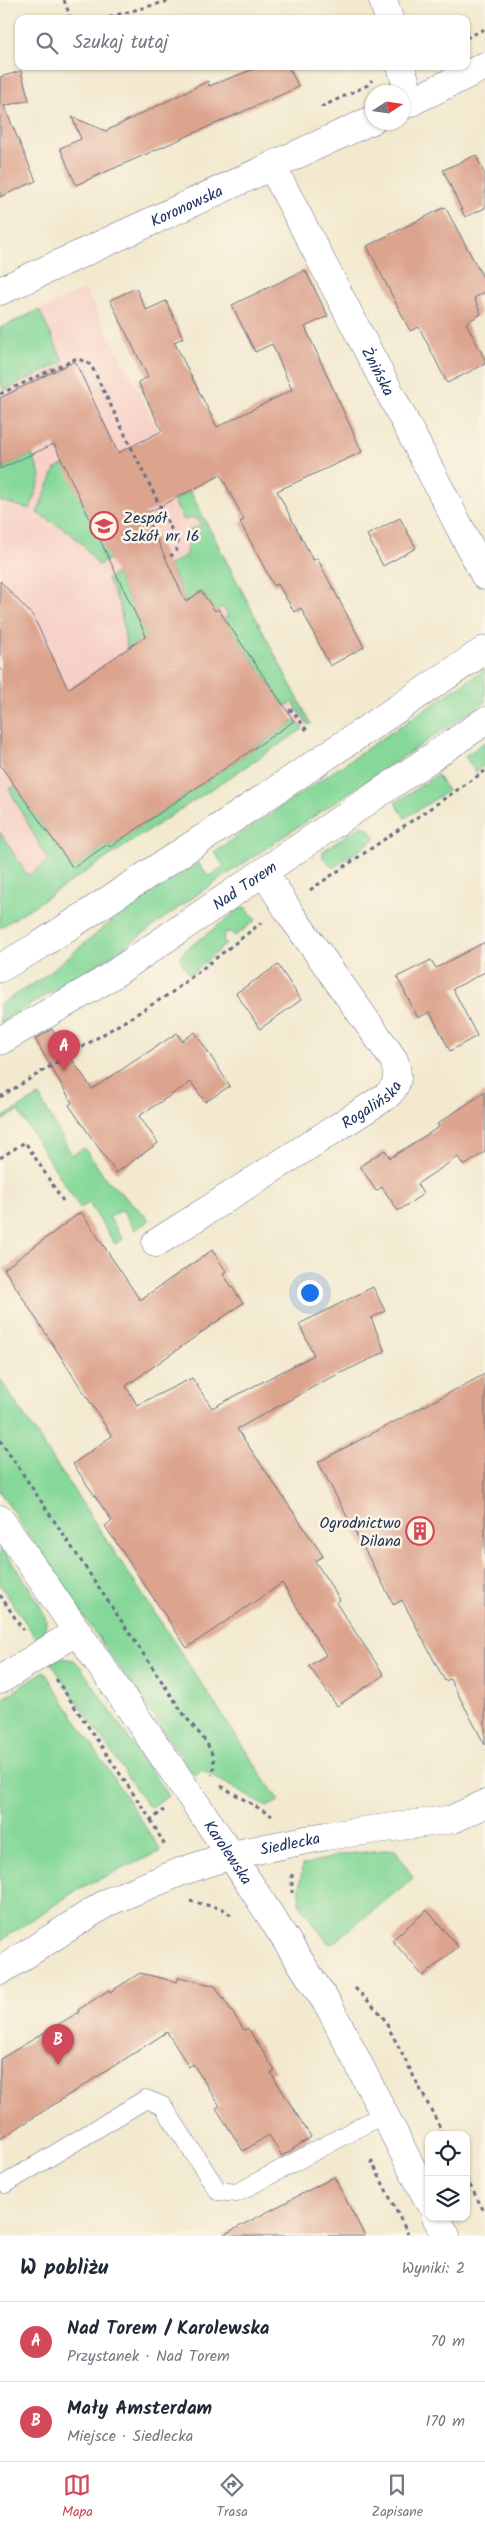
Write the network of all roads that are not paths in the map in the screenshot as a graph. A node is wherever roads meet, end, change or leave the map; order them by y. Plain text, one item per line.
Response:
1 (384, 0) edge
2 (388, 15) edge
3 (485, 66) edge
4 (402, 70) edge
5 (404, 85) edge
6 (410, 103) edge
7 (365, 123) edge
8 (272, 166) junction
9 (0, 290) edge
10 (485, 576) edge
11 (485, 650) edge
12 (485, 721) edge
13 (264, 872) junction
14 (0, 968) edge
15 (0, 1042) edge
16 (156, 1242) dead end
17 (0, 1519) edge
18 (76, 1632) junction
19 (0, 1680) edge
20 (485, 1804) edge
21 (231, 1855) junction
22 (0, 1971) edge
23 (384, 2114) junction
24 (5, 2184) dead end
25 (425, 2194) edge
26 (438, 2221) edge
27 (446, 2236) edge

1 - 2 street
3 - 6 street
4 - 5 street
7 - 8 street, Koronowska
8 - 9 street, Koronowska
8 - 10 street, Żnińska
11 - 14 street
12 - 13 street, Nad Torem
13 - 15 street, Nad Torem
13 - 16 street, Rogalińska
17 - 18 street, Karolewska
18 - 19 street
18 - 21 street, Karolewska
20 - 21 street, Siedlecka
21 - 22 street, Siedlecka
21 - 23 street, Karolewska
23 - 24 lane
23 - 25 street, Karolewska
26 - 27 street

